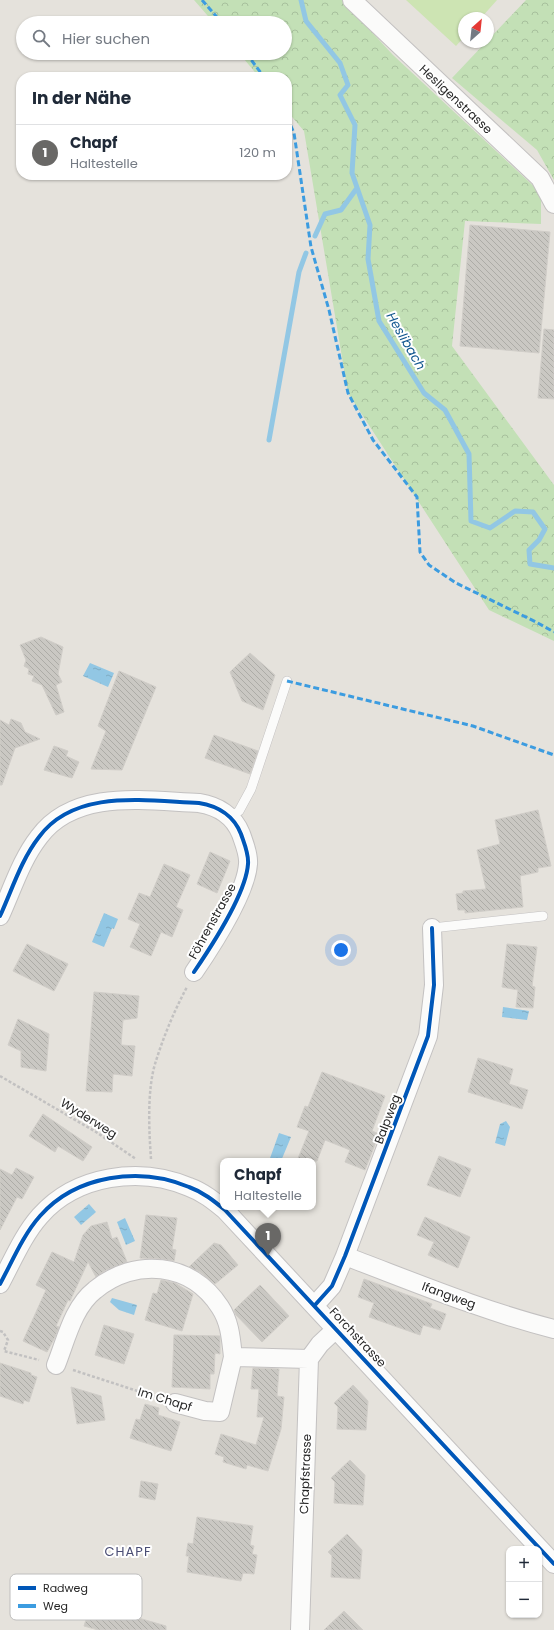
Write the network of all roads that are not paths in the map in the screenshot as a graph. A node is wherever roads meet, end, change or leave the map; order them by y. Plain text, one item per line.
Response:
1 (352, 0) edge
2 (554, 204) edge
3 (287, 681) dead end
4 (231, 817) junction
5 (1, 913) edge
6 (543, 916) dead end
7 (432, 928) joint
8 (194, 972) road end
9 (220, 1206) edge
10 (225, 1210) edge
11 (345, 1256) junction
12 (0, 1284) edge
13 (315, 1306) junction
14 (336, 1329) junction
15 (554, 1329) edge
16 (233, 1356) junction
17 (310, 1359) junction
18 (56, 1365) road end
19 (175, 1403) road end
20 (554, 1564) edge
21 (300, 1630) edge

1 - 2 street, Hesligenstrasse
3 - 4 lane
4 - 5 street, Föhrenstrasse
4 - 8 street, Föhrenstrasse
6 - 7 lane
7 - 11 street, Balpweg
9 - 12 street, Forchstrasse
10 - 13 street, Forchstrasse
11 - 13 street, Balpweg
11 - 15 street, Ifangweg
13 - 14 street, Forchstrasse
14 - 17 street
14 - 20 street, Forchstrasse
16 - 17 street
16 - 18 street, Im Chapf
16 - 19 street, Im Chapf
17 - 21 street, Chapfstrasse

